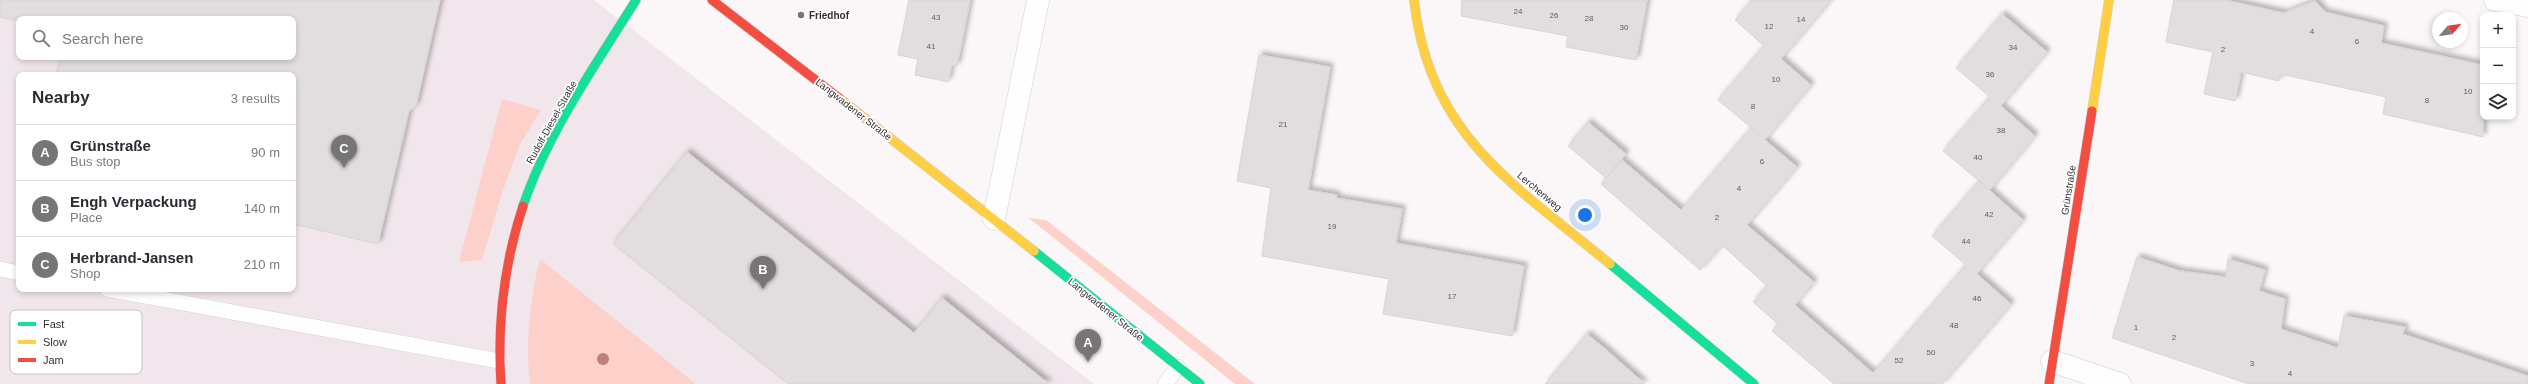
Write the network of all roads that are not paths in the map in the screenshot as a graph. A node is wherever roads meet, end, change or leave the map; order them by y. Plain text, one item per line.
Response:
1 (636, 0) edge
2 (712, 0) edge
3 (1038, 0) edge
4 (1414, 0) edge
5 (2109, 0) edge
6 (2495, 0) edge
7 (2528, 6) edge
8 (994, 219) junction
9 (0, 269) edge
10 (16, 272) edge
11 (123, 292) edge
12 (499, 361) junction
13 (2052, 361) junction
14 (1178, 367) junction
15 (501, 384) edge
16 (1165, 384) edge
17 (1200, 384) edge
18 (1754, 384) edge
19 (2049, 384) edge
20 (2120, 384) edge

1 - 12 street, Rudolf-Diesel-Straße
2 - 8 street, Langwadener Straße
3 - 8 street
4 - 18 street, Lerchenweg
5 - 13 street, Grünstraße
6 - 7 street
8 - 14 street, Langwadener Straße
9 - 10 lane
11 - 12 lane
12 - 15 street, Rudolf-Diesel-Straße
13 - 19 street, Grünstraße
13 - 20 street
14 - 16 lane
14 - 17 street, Langwadener Straße

